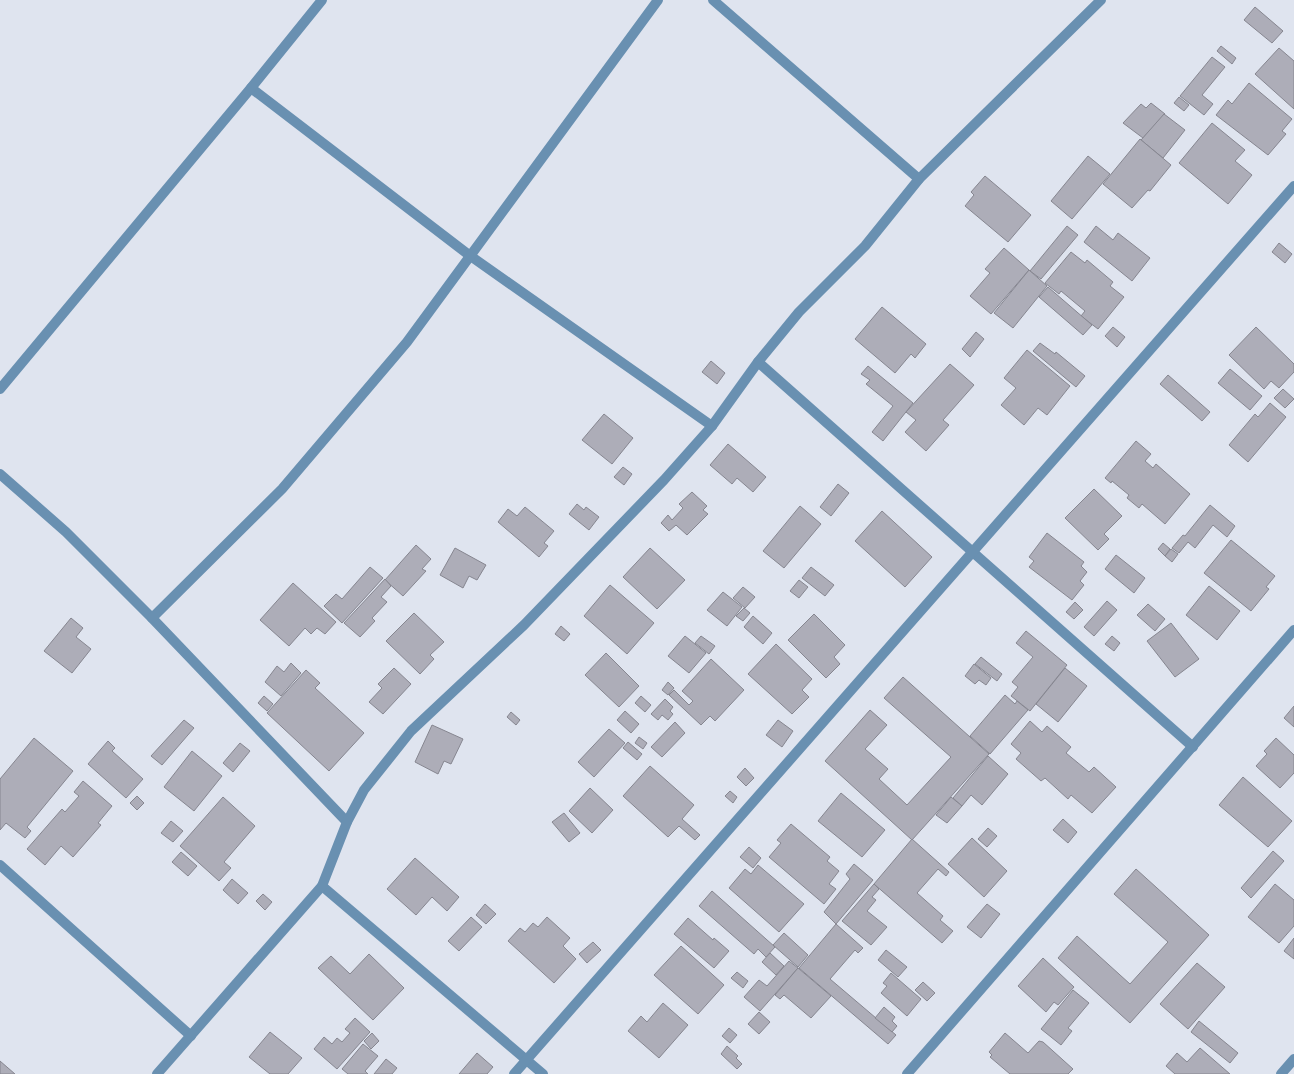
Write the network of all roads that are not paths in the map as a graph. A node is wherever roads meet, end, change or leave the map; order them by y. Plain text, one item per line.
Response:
1 (322, 0) edge
2 (658, 0) edge
3 (713, 0) edge
4 (1101, 0) edge
5 (251, 88) junction
6 (919, 179) junction
7 (1294, 186) edge
8 (469, 255) junction
9 (758, 362) junction
10 (0, 389) edge
11 (712, 426) junction
12 (0, 474) edge
13 (973, 553) junction
14 (152, 618) junction
15 (1294, 630) edge
16 (1193, 747) junction
17 (347, 822) junction
18 (0, 865) edge
19 (322, 886) junction
20 (191, 1036) junction
21 (1294, 1059) edge
22 (526, 1060) junction
23 (157, 1074) edge
24 (514, 1074) edge
25 (543, 1074) edge
26 (907, 1074) edge
27 (1281, 1074) edge

1 - 5 street
2 - 8 street
3 - 6 street
4 - 6 street
5 - 8 street
5 - 10 street
6 - 9 street
7 - 13 street
8 - 11 street
8 - 14 street
9 - 11 street
9 - 13 street
11 - 17 street
12 - 14 street
13 - 16 street
13 - 22 street
14 - 17 street
15 - 16 street
16 - 26 street
17 - 19 street
18 - 20 street
19 - 20 street
19 - 22 street
20 - 23 street
21 - 27 street
22 - 24 street
22 - 25 street

